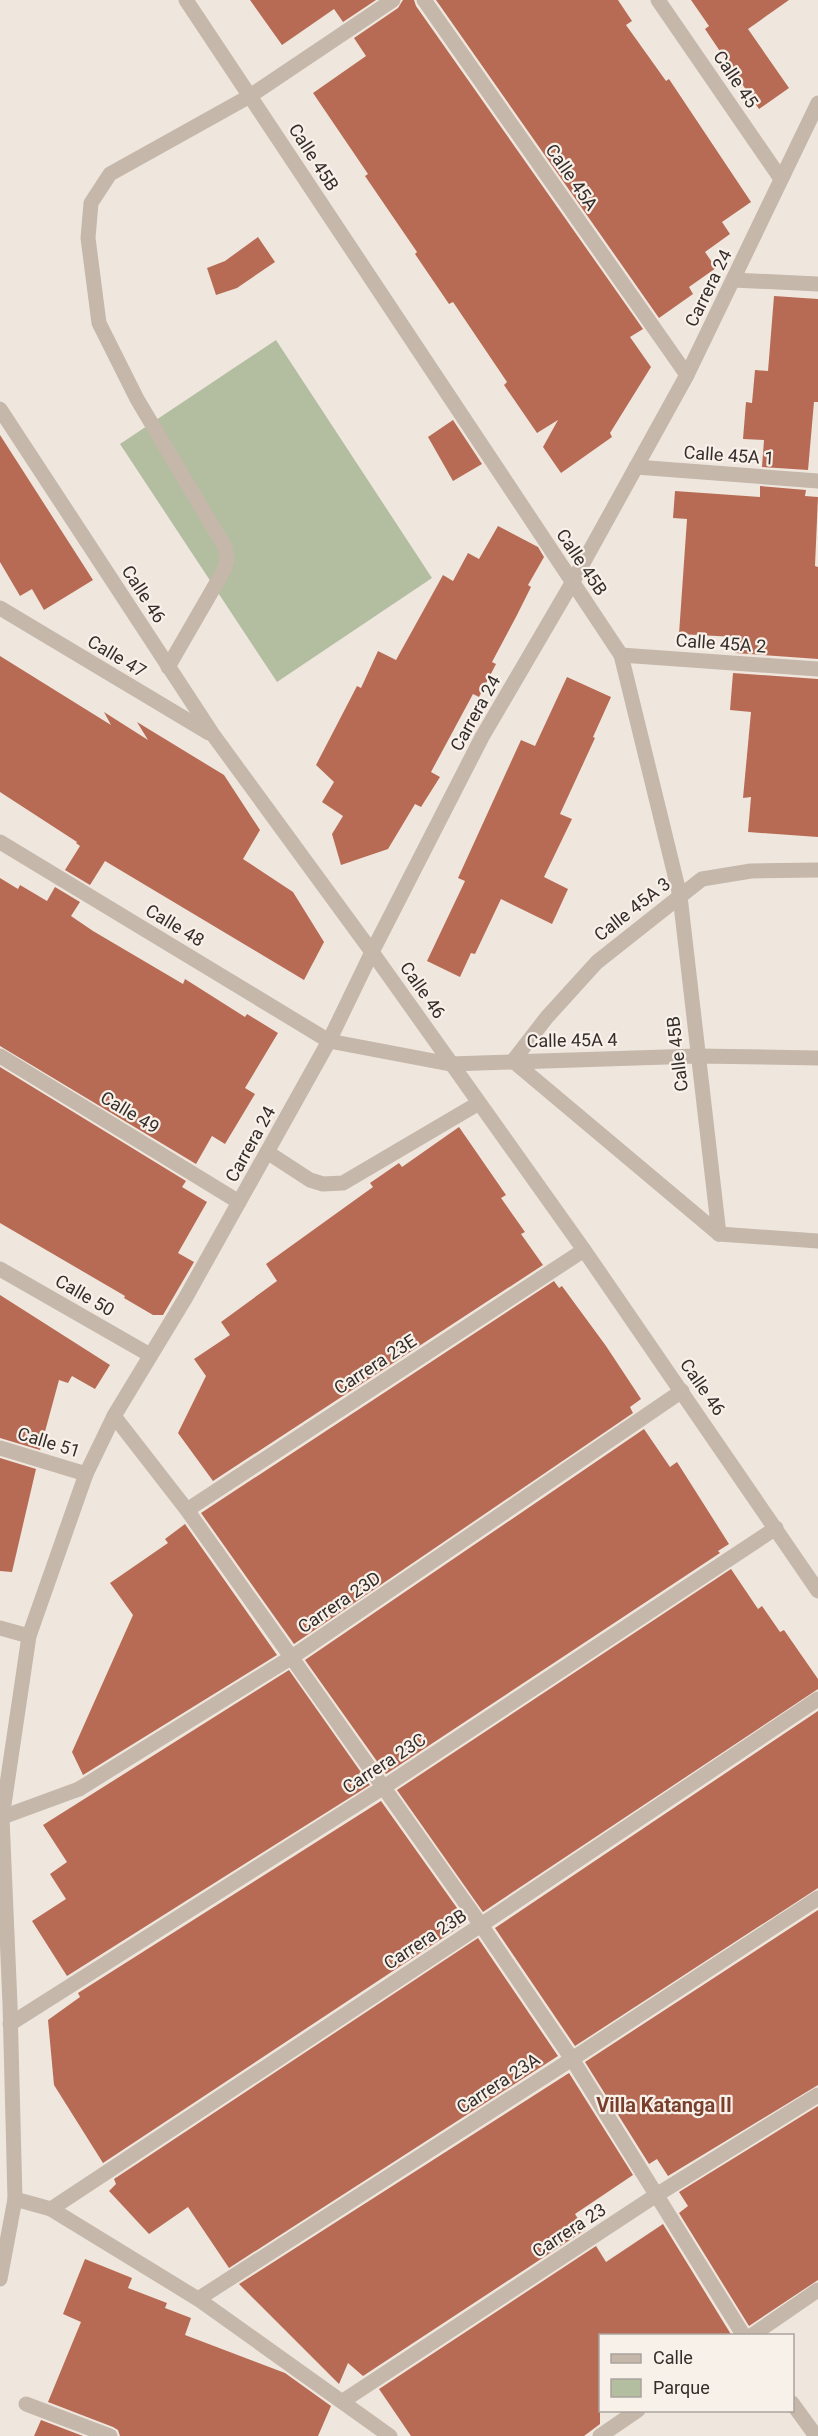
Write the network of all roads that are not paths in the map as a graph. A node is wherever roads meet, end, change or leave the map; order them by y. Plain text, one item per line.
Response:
1 (186, 0) edge
2 (393, 0) edge
3 (424, 0) edge
4 (658, 0) edge
5 (250, 96) junction
6 (817, 105) edge
7 (781, 179) junction
8 (733, 280) junction
9 (818, 284) edge
10 (687, 375) junction
11 (0, 409) edge
12 (636, 467) junction
13 (818, 481) edge
14 (572, 583) junction
15 (0, 608) edge
16 (621, 655) junction
17 (168, 667) junction
18 (818, 669) edge
19 (214, 736) junction
20 (0, 842) edge
21 (818, 870) edge
22 (680, 896) junction
23 (372, 952) junction
24 (330, 1041) junction
25 (0, 1056) edge
26 (697, 1056) junction
27 (818, 1058) edge
28 (513, 1061) junction
29 (450, 1064) junction
30 (479, 1103) junction
31 (267, 1152) junction
32 (239, 1202) junction
33 (719, 1234) junction
34 (818, 1240) edge
35 (584, 1250) junction
36 (0, 1269) edge
37 (150, 1355) junction
38 (682, 1391) junction
39 (114, 1416) junction
40 (0, 1448) edge
41 (86, 1474) junction
42 (187, 1510) junction
43 (776, 1528) junction
44 (818, 1592) edge
45 (0, 1628) edge
46 (28, 1635) junction
47 (292, 1657) junction
48 (818, 1699) edge
49 (384, 1787) junction
50 (1, 1818) edge
51 (818, 1898) edge
52 (481, 1925) junction
53 (5, 2004) edge
54 (10, 2024) junction
55 (572, 2060) junction
56 (818, 2095) edge
57 (658, 2194) junction
58 (15, 2199) junction
59 (51, 2209) junction
60 (0, 2279) edge
61 (818, 2290) edge
62 (198, 2299) junction
63 (743, 2334) edge
64 (754, 2334) edge
65 (343, 2401) junction
66 (26, 2404) dead end
67 (794, 2406) edge
68 (635, 2412) edge
69 (367, 2429) edge
70 (110, 2436) edge
71 (390, 2436) edge
72 (600, 2436) edge
73 (816, 2436) edge

1 - 5 street, Calle 45B
2 - 5 street
3 - 10 street, Calle 45A
4 - 7 street, Calle 45
5 - 14 street, Calle 45B
5 - 17 street
6 - 7 street, Carrera 24
7 - 8 street, Carrera 24
8 - 9 street
8 - 10 street, Carrera 24
10 - 12 street, Carrera 24
11 - 17 street, Calle 46
12 - 13 street, Calle 45A 1
12 - 14 street, Carrera 24
14 - 16 street, Calle 45B
14 - 23 street, Carrera 24
15 - 19 street, Calle 47
16 - 18 street, Calle 45A 2
16 - 22 street, Calle 45B
17 - 19 street, Calle 46
19 - 23 street, Calle 46
20 - 24 street, Calle 48
21 - 22 street, Calle 45A 3
22 - 26 street, Calle 45B
22 - 28 street, Calle 45A 3
23 - 24 street, Carrera 24
23 - 29 street, Calle 46
24 - 29 street, Calle 45A 4
24 - 31 street, Carrera 24
25 - 32 street, Calle 49
26 - 27 street, Calle 45A 4
26 - 28 street, Calle 45A 4
26 - 33 street, Calle 45B
28 - 29 street, Calle 45A 4
28 - 33 street
29 - 30 street, Calle 46
30 - 31 street
30 - 35 street, Calle 46
31 - 32 street, Carrera 24
32 - 37 street, Carrera 24
33 - 34 street
35 - 38 street, Calle 46
35 - 42 street, Carrera 23E
36 - 37 street, Calle 50
37 - 39 street, Carrera 24
38 - 43 street, Calle 46
38 - 47 street, Carrera 23D
39 - 41 street, Carrera 24
39 - 42 street
40 - 41 street, Calle 51
41 - 46 street, Carrera 24
42 - 47 street
43 - 44 street, Calle 46
43 - 49 street, Carrera 23C
45 - 46 street
46 - 50 street, Carrera 24
47 - 49 street
47 - 50 street, Carrera 23D
48 - 52 street, Carrera 23B
49 - 52 street
49 - 54 street, Carrera 23C
50 - 53 street, Carrera 24
51 - 55 street, Carrera 23A
52 - 55 street
52 - 59 street, Carrera 23B
53 - 54 street, Carrera 24
54 - 58 street, Carrera 24
55 - 57 street
55 - 62 street, Carrera 23A
56 - 57 street, Carrera 23
57 - 63 street
57 - 65 street, Carrera 23
58 - 59 street
58 - 60 street, Carrera 24
59 - 62 street
61 - 64 street
62 - 65 street
65 - 69 street
66 - 70 street
67 - 73 street
68 - 72 street
69 - 71 street

